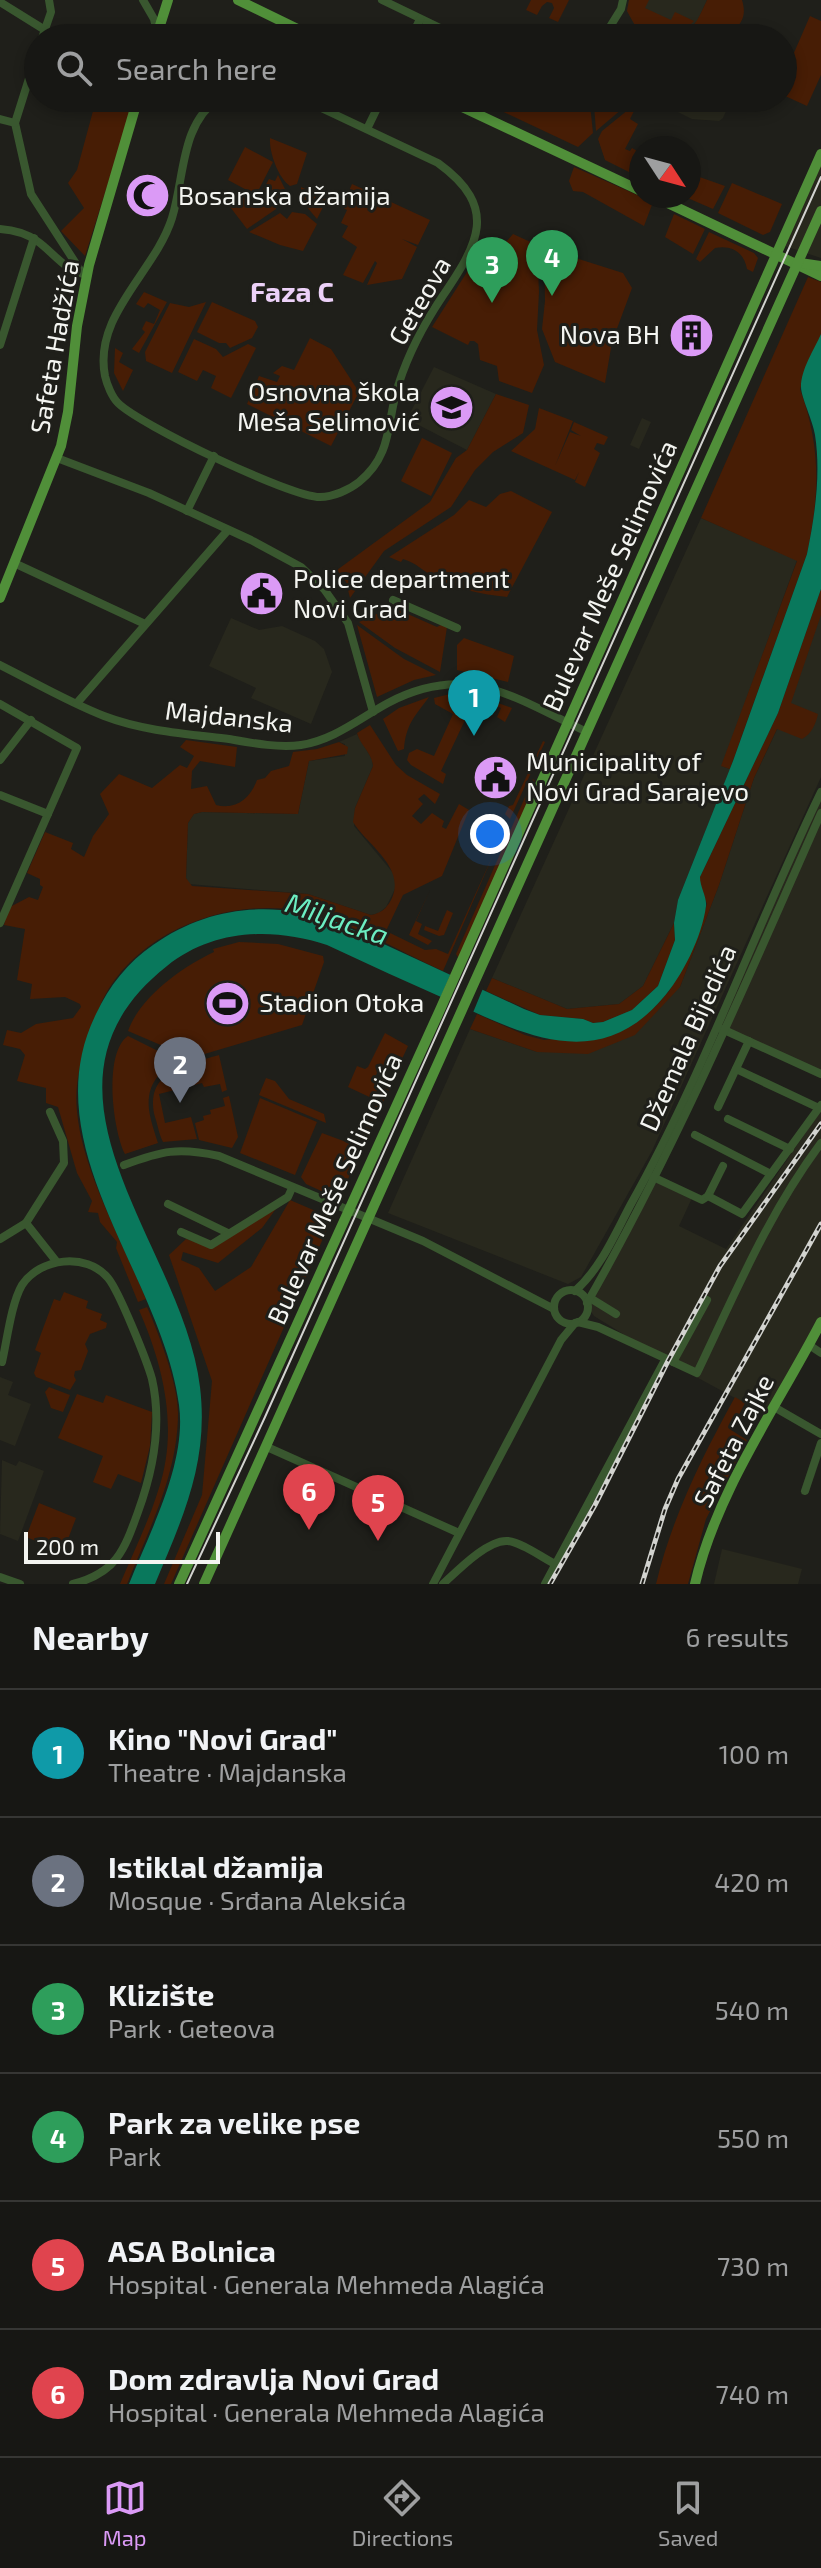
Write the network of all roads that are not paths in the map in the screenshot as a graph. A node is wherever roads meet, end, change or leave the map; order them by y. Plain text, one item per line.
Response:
1 (49, 0) edge
2 (143, 0) edge
3 (168, 0) edge
4 (238, 0) edge
5 (382, 0) edge
6 (623, 0) edge
7 (0, 2) edge
8 (420, 19) junction
9 (30, 24) edge
10 (47, 24) edge
11 (155, 24) edge
12 (160, 24) edge
13 (287, 24) edge
14 (418, 24) edge
15 (431, 24) edge
16 (613, 24) edge
17 (24, 94) edge
18 (134, 112) edge
19 (204, 112) edge
20 (330, 112) edge
21 (375, 112) edge
22 (473, 112) edge
23 (0, 119) edge
24 (15, 123) junction
25 (367, 129) junction
26 (821, 154) edge
27 (629, 185) edge
28 (679, 208) edge
29 (821, 211) edge
30 (0, 229) edge
31 (34, 238) junction
32 (776, 253) junction
33 (92, 255) junction
34 (74, 258) junction
35 (798, 263) junction
36 (821, 266) edge
37 (85, 274) junction
38 (821, 276) edge
39 (0, 345) edge
40 (214, 456) junction
41 (57, 458) junction
42 (187, 511) junction
43 (228, 530) junction
44 (14, 563) junction
45 (0, 598) edge
46 (393, 600) dead end
47 (145, 624) junction
48 (457, 628) dead end
49 (0, 665) edge
50 (77, 703) junction
51 (0, 704) edge
52 (373, 712) junction
53 (31, 720) junction
54 (568, 723) junction
55 (587, 732) junction
56 (0, 760) edge
57 (821, 792) edge
58 (0, 795) edge
59 (821, 813) edge
60 (48, 814) junction
61 (1, 917) edge
62 (721, 1029) junction
63 (749, 1041) junction
64 (736, 1069) junction
65 (821, 1074) edge
66 (718, 1107) dead end
67 (820, 1107) edge
68 (50, 1112) dead end
69 (728, 1119) dead end
70 (695, 1135) dead end
71 (821, 1143) edge
72 (790, 1149) junction
73 (124, 1165) dead end
74 (723, 1166) dead end
75 (771, 1174) junction
76 (653, 1177) junction
77 (292, 1188) junction
78 (708, 1196) junction
79 (168, 1204) dead end
80 (348, 1211) junction
81 (370, 1218) junction
82 (26, 1223) junction
83 (181, 1232) dead end
84 (228, 1233) junction
85 (0, 1239) edge
86 (56, 1261) junction
87 (575, 1291) junction
88 (559, 1294) junction
89 (532, 1299) junction
90 (707, 1300) dead end
91 (588, 1304) junction
92 (554, 1309) junction
93 (616, 1314) dead end
94 (559, 1319) junction
95 (576, 1322) junction
96 (821, 1322) edge
97 (598, 1327) junction
98 (561, 1340) junction
99 (809, 1345) junction
100 (821, 1353) edge
101 (669, 1361) junction
102 (2, 1362) dead end
103 (774, 1407) junction
104 (821, 1434) edge
105 (821, 1443) edge
106 (267, 1447) junction
107 (805, 1491) dead end
108 (459, 1533) junction
109 (446, 1560) junction
110 (555, 1564) junction
111 (460, 1569) junction
112 (0, 1577) edge
113 (20, 1584) edge
114 (73, 1584) edge
115 (179, 1584) edge
116 (204, 1584) edge
117 (433, 1584) edge
118 (443, 1584) edge
119 (545, 1584) edge
120 (695, 1584) edge

1 - 10 street
2 - 11 street
3 - 12 main road
4 - 13 main road
5 - 8 street
6 - 16 street
7 - 9 street
8 - 14 street
8 - 15 street
17 - 24 street
18 - 33 main road, Safeta Hadžića
19 - 40 street, Geteova
20 - 25 street, Geteova
21 - 25 street
22 - 27 main road
23 - 24 street
24 - 34 street
25 - 40 street, Geteova
26 - 32 main road, Bulevar Meše Selimovića
28 - 32 main road
29 - 35 main road, Bulevar Meše Selimovića
30 - 31 street
31 - 37 street
31 - 39 street
32 - 35 main road
32 - 54 main road, Bulevar Meše Selimovića
33 - 34 street
33 - 37 main road, Safeta Hadžića
34 - 37 street
35 - 36 main road
35 - 38 main road
35 - 55 main road, Bulevar Meše Selimovića
37 - 41 main road, Safeta Hadžića
40 - 42 street
41 - 42 street
41 - 44 main road, Safeta Hadžića
42 - 43 street
43 - 47 street
43 - 52 street
44 - 45 main road, Safeta Hadžića
44 - 47 street
46 - 48 street
47 - 50 street
49 - 50 street, Majdanska
50 - 52 street, Majdanska
51 - 53 street
52 - 54 street, Majdanska
53 - 56 street
53 - 60 street
54 - 55 street, Majdanska
54 - 80 main road, Bulevar Meše Selimovića
55 - 81 main road, Bulevar Meše Selimovića
57 - 62 street, Džemala Bijedića
58 - 60 street
59 - 62 street, Džemala Bijedića
60 - 61 street
62 - 63 street
62 - 76 street, Džemala Bijedića
62 - 87 street, Džemala Bijedića
63 - 64 street
63 - 65 street
64 - 66 street
64 - 67 street
67 - 72 street
68 - 82 street
69 - 72 street
70 - 75 street
71 - 101 street
72 - 75 street
73 - 77 street
74 - 78 street
75 - 78 street
76 - 78 street
76 - 91 street, Džemala Bijedića
77 - 80 street
77 - 84 street
79 - 84 street
80 - 81 street
80 - 115 main road, Bulevar Meše Selimovića
81 - 89 street
81 - 106 main road, Bulevar Meše Selimovića
82 - 85 street
82 - 86 street
83 - 84 street
86 - 102 street
86 - 114 street
87 - 88 street
87 - 91 street
88 - 89 street
88 - 92 street
89 - 92 street
90 - 101 street
91 - 93 street
91 - 95 street
91 - 97 street
92 - 94 street
94 - 95 street
94 - 98 street
95 - 97 street
95 - 98 street
96 - 99 main road, Safeta Zajke
97 - 101 street
98 - 108 street
99 - 100 street
99 - 103 main road, Safeta Zajke
101 - 110 street
103 - 104 street
103 - 120 main road, Safeta Zajke
105 - 107 street
106 - 108 street
106 - 116 main road, Bulevar Meše Selimovića
108 - 109 street
109 - 111 street
109 - 117 street
110 - 111 street
110 - 119 street
111 - 118 street
112 - 113 street

